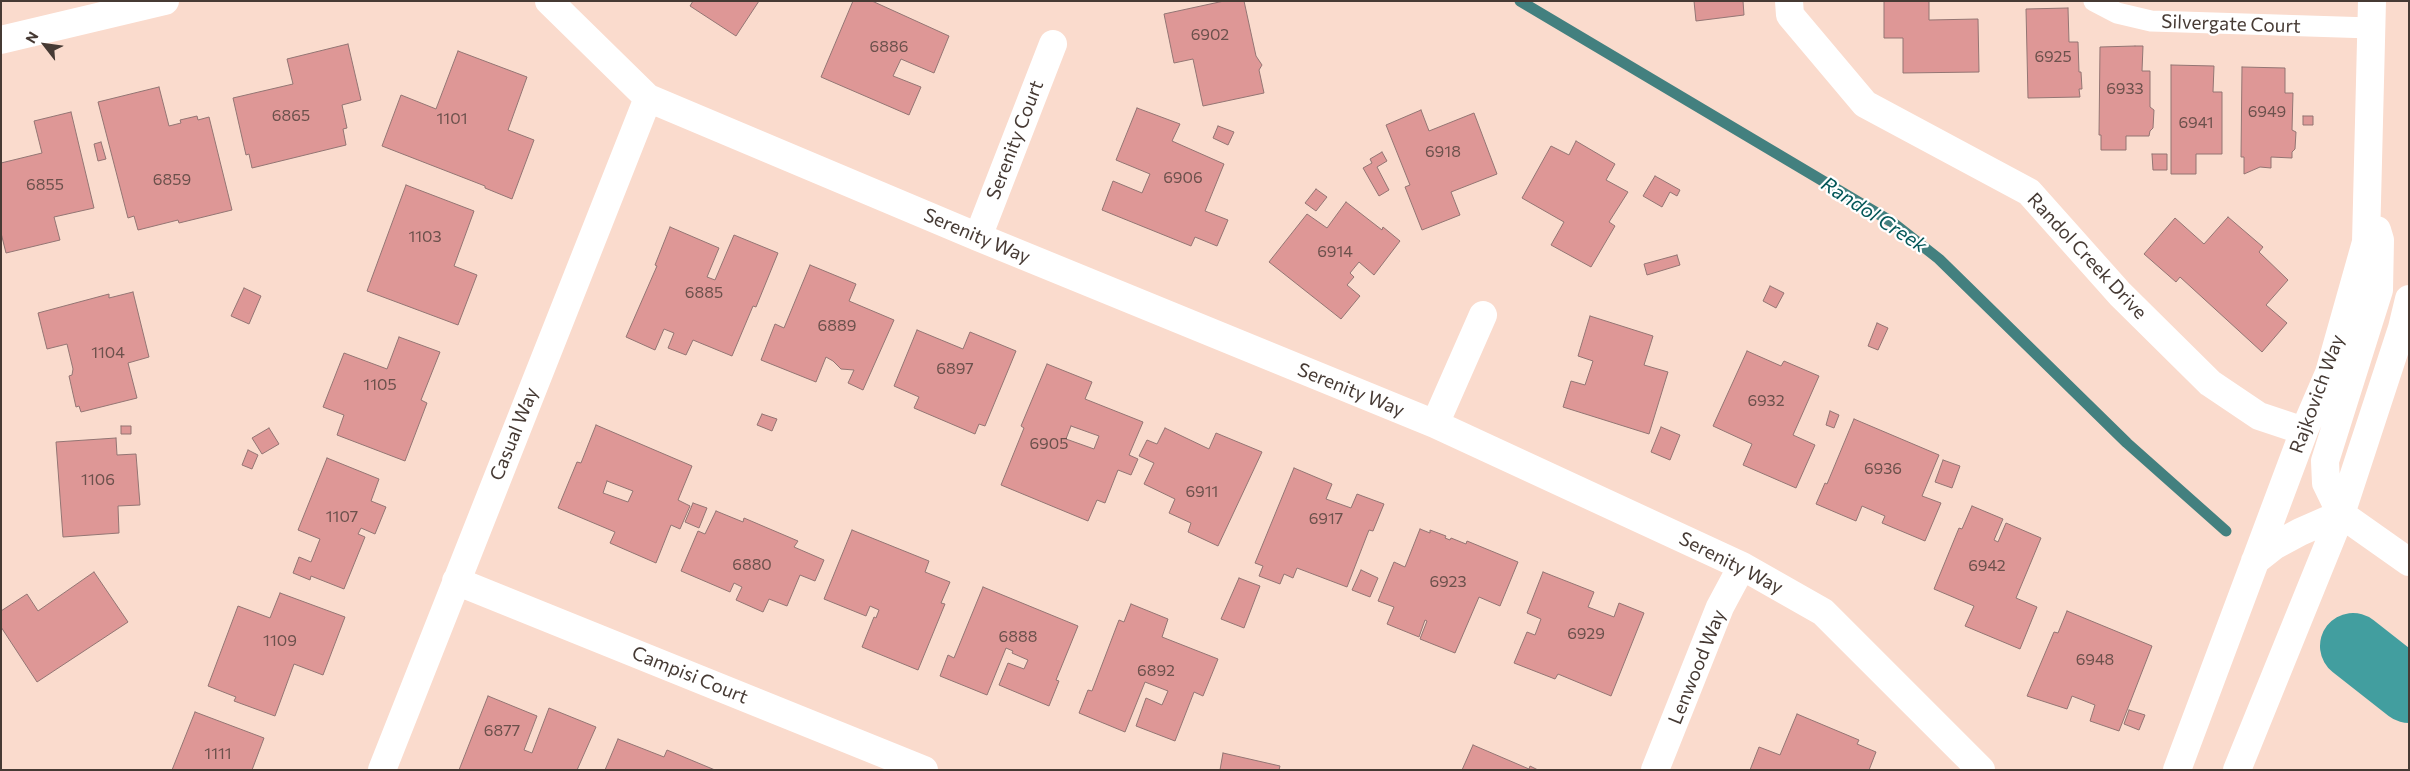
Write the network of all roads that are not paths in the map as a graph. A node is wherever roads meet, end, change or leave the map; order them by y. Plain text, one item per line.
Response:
1 (166, 1) edge
2 (549, 1) edge
3 (1789, 1) edge
4 (2094, 1) edge
5 (2372, 1) edge
6 (2371, 28) junction
7 (1, 40) edge
8 (1052, 44) dead end
9 (648, 98) junction
10 (2367, 201) junction
11 (978, 237) junction
12 (2409, 299) edge
13 (1482, 316) dead end
14 (1435, 424) junction
15 (2304, 431) junction
16 (2341, 514) junction
17 (2255, 561) junction
18 (2409, 562) edge
19 (1742, 566) junction
20 (456, 581) junction
21 (382, 770) edge
22 (924, 770) edge
23 (1655, 770) edge
24 (1981, 770) edge
25 (2177, 770) edge
26 (2237, 770) edge

1 - 7 street
2 - 9 street, Serenity Way
3 - 15 street, Randol Creek Drive
4 - 6 lane, Silvergate Court
5 - 6 street, Rajkovich Way
6 - 10 street, Rajkovich Way
8 - 11 street, Serenity Court
9 - 11 street, Serenity Way
9 - 20 street, Casual Way
10 - 15 street, Rajkovich Way
10 - 16 street
11 - 14 street, Serenity Way
12 - 16 street
13 - 14 street
14 - 19 street, Serenity Way
15 - 17 street, Rajkovich Way
16 - 17 street
16 - 18 street
16 - 26 street
17 - 25 street, Rajkovich Way
19 - 23 street, Lenwood Way
19 - 24 street, Serenity Way
20 - 21 street, Casual Way
20 - 22 street, Campisi Court

